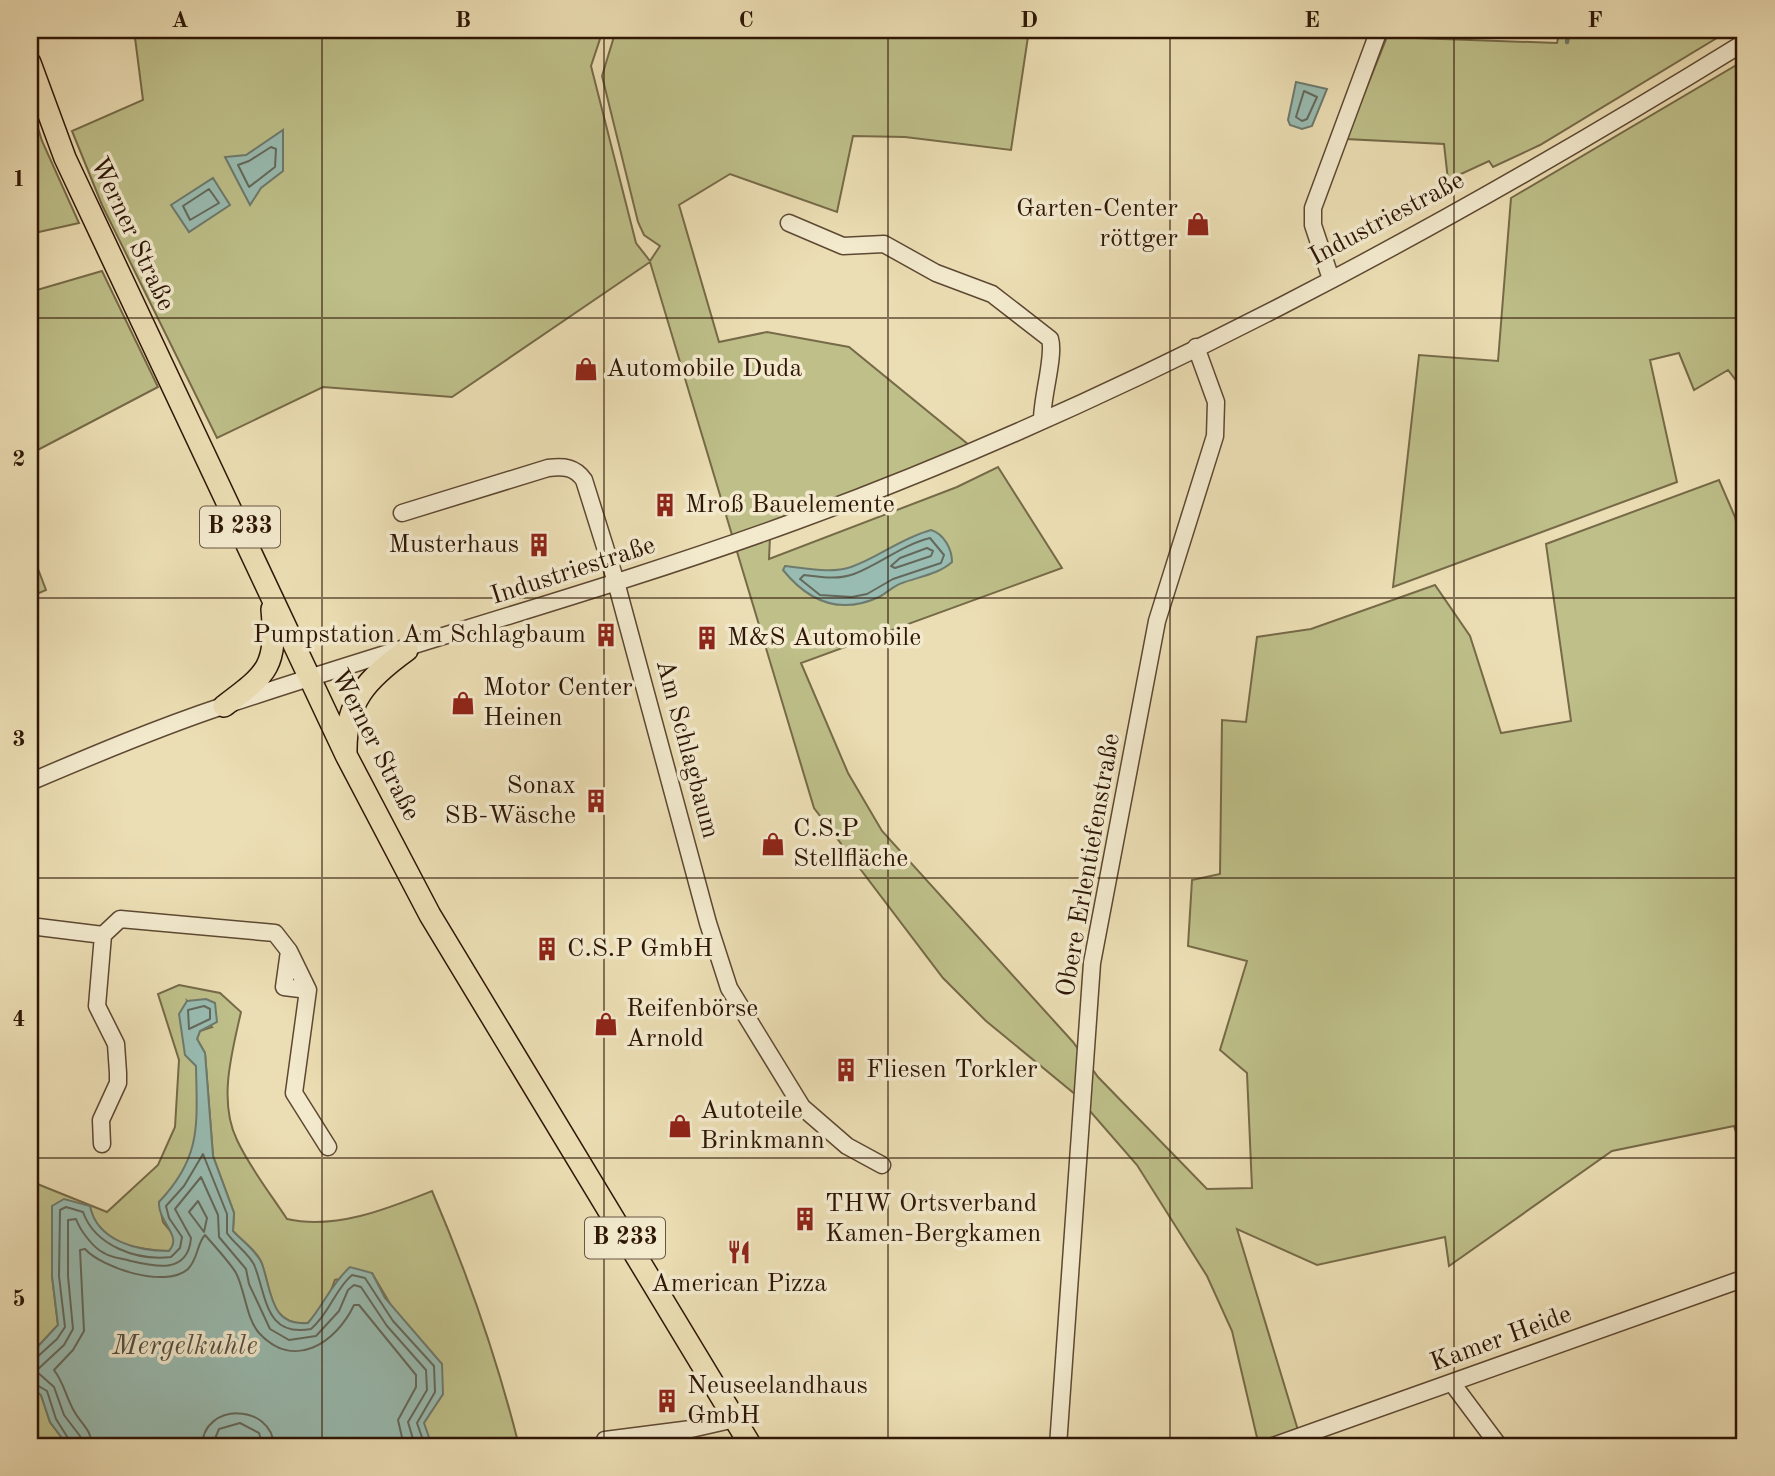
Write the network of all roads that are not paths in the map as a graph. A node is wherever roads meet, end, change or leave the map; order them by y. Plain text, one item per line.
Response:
1 (1379, 30) edge
2 (1745, 42) edge
3 (30, 63) edge
4 (789, 223) dead end
5 (1331, 279) junction
6 (1196, 347) junction
7 (1042, 420) junction
8 (402, 513) dead end
9 (616, 582) junction
10 (271, 593) junction
11 (407, 650) junction
12 (310, 679) junction
13 (223, 706) junction
14 (346, 755) junction
15 (30, 782) edge
16 (30, 926) edge
17 (103, 935) junction
18 (102, 1143) dead end
19 (328, 1147) dead end
20 (882, 1165) dead end
21 (1745, 1278) edge
22 (1452, 1383) junction
23 (735, 1419) junction
24 (603, 1446) edge
25 (751, 1446) edge
26 (1058, 1446) edge
27 (1273, 1446) edge
28 (1499, 1446) edge

1 - 5 street
2 - 5 street, Industriestraße
3 - 10 main road, Werner Straße / B 233
4 - 7 street
5 - 6 street, Industriestraße
6 - 7 street, Industriestraße
6 - 26 street, Obere Erlentiefenstraße
7 - 9 street, Industriestraße
8 - 9 street, Am Schlagbaum
9 - 11 street, Industriestraße
9 - 20 street, Am Schlagbaum
10 - 12 main road, Werner Straße / B 233
10 - 13 main road
11 - 12 street, Industriestraße
11 - 14 main road
12 - 13 street, Industriestraße
12 - 14 main road, Werner Straße / B 233
13 - 15 street, Industriestraße
14 - 23 main road, Werner Straße / B 233
16 - 17 street
17 - 18 street
17 - 19 street
21 - 22 street, Kamer Heide
22 - 27 street, Kamer Heide
22 - 28 street
23 - 24 street
23 - 25 main road, Werner Straße / B 233

